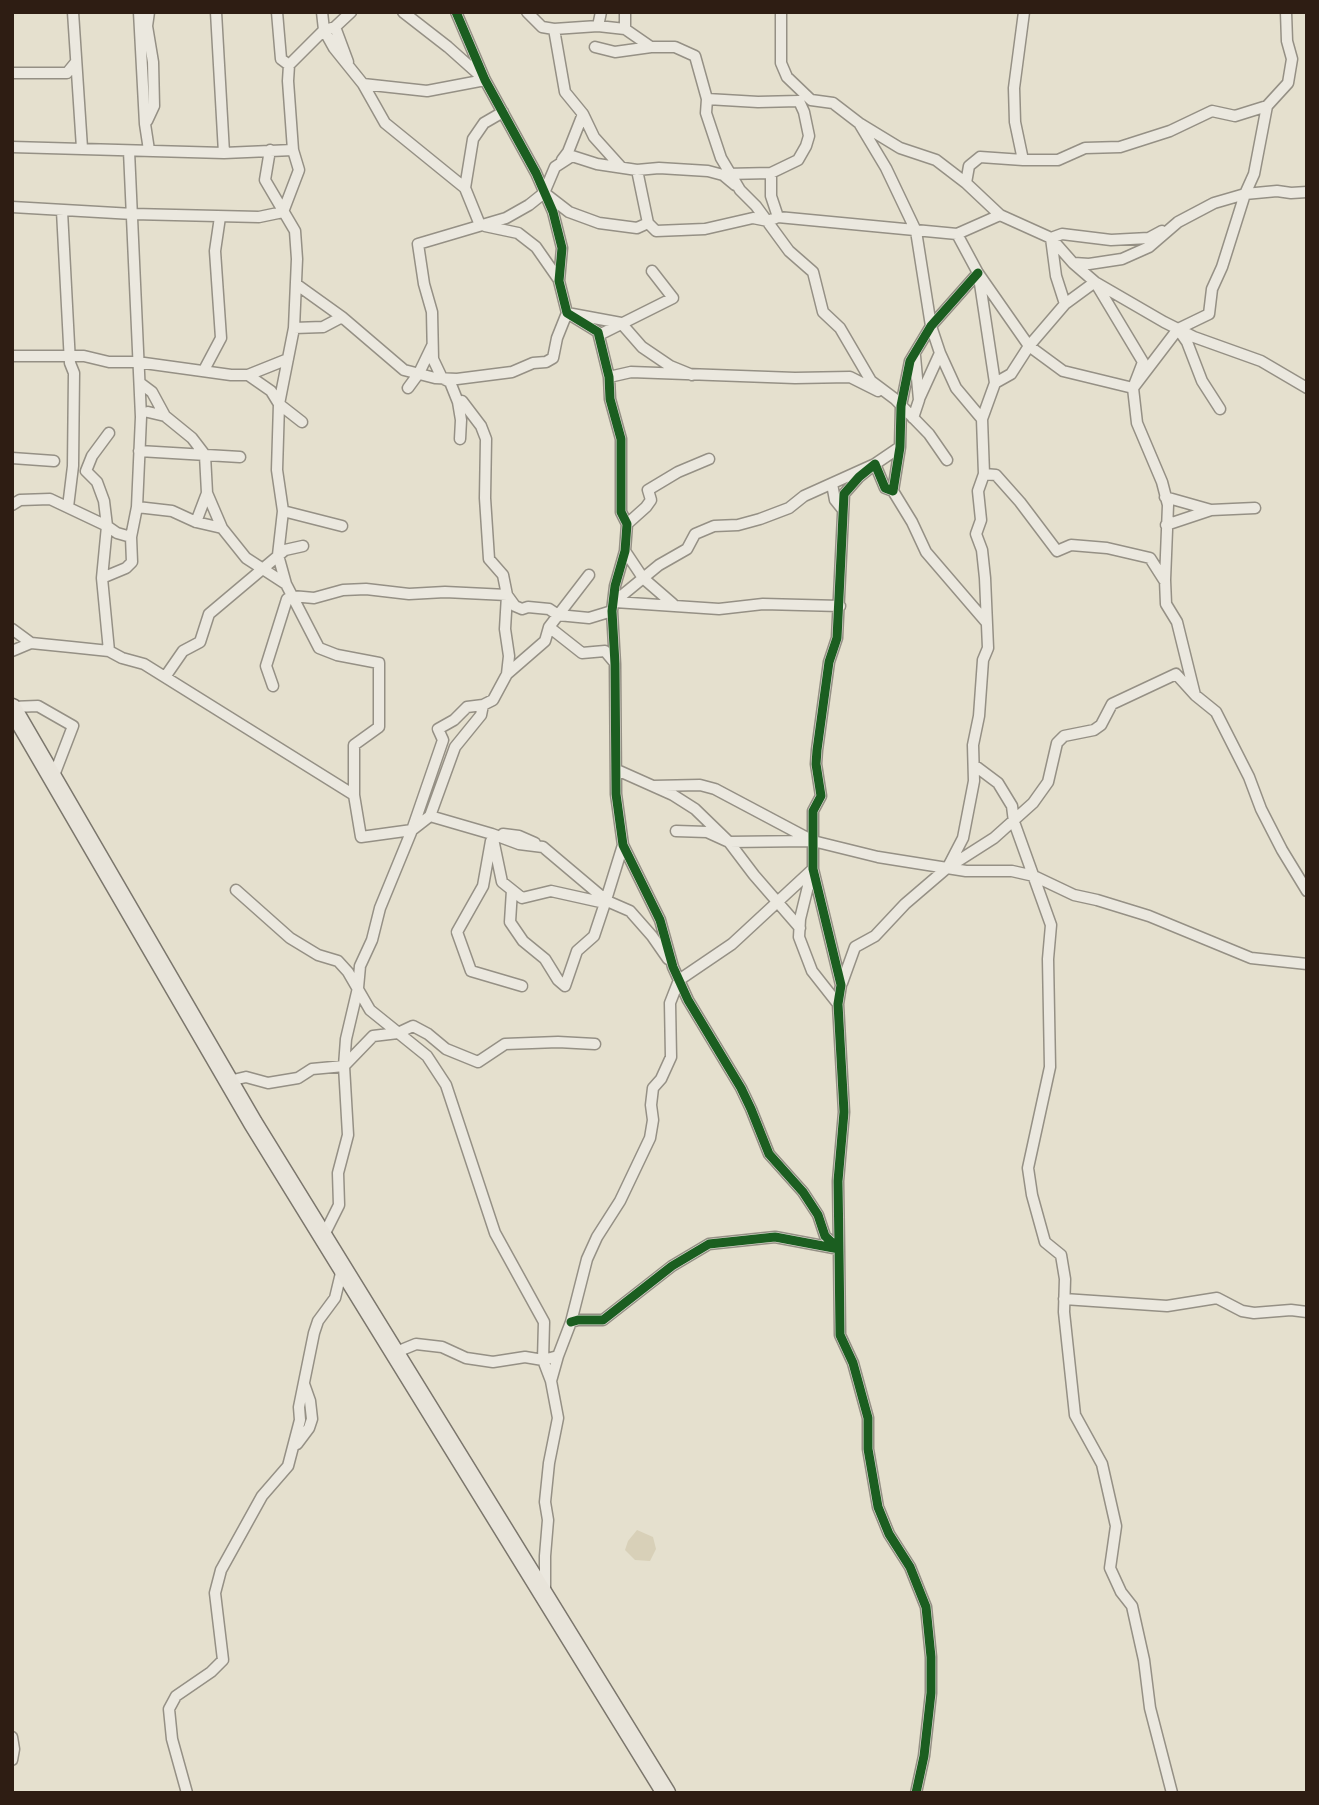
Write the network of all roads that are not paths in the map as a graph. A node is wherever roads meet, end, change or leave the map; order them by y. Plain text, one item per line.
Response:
1 (73, 12) edge
2 (139, 12) edge
3 (149, 12) edge
4 (216, 12) edge
5 (277, 12) edge
6 (322, 12) edge
7 (351, 12) edge
8 (403, 12) edge
9 (456, 12) edge
10 (527, 12) edge
11 (601, 12) edge
12 (625, 12) edge
13 (781, 12) edge
14 (1024, 12) edge
15 (1286, 12) edge
16 (597, 26) junction
17 (330, 29) junction
18 (554, 29) junction
19 (625, 29) junction
20 (595, 47) dead end
21 (651, 47) junction
22 (76, 62) junction
23 (289, 65) junction
24 (12, 73) edge
25 (485, 80) junction
26 (363, 84) junction
27 (707, 99) junction
28 (811, 100) junction
29 (799, 101) junction
30 (1267, 106) junction
31 (503, 112) junction
32 (583, 114) junction
33 (859, 123) junction
34 (145, 124) junction
35 (12, 147) edge
36 (82, 148) junction
37 (149, 149) junction
38 (270, 150) junction
39 (293, 150) junction
40 (129, 151) junction
41 (224, 153) junction
42 (1023, 160) junction
43 (555, 167) junction
44 (621, 167) junction
45 (638, 170) junction
46 (771, 173) junction
47 (727, 174) junction
48 (966, 183) junction
49 (465, 188) junction
50 (1307, 192) edge
51 (544, 193) junction
52 (1245, 194) junction
53 (13, 207) edge
54 (62, 211) junction
55 (283, 212) junction
56 (133, 214) junction
57 (1000, 215) junction
58 (220, 216) junction
59 (773, 219) junction
60 (1178, 222) junction
61 (648, 223) junction
62 (480, 225) junction
63 (916, 231) junction
64 (957, 234) junction
65 (1051, 238) junction
66 (1073, 263) junction
67 (652, 271) dead end
68 (978, 273) junction
69 (559, 281) junction
70 (1095, 282) junction
71 (296, 284) junction
72 (1065, 304) junction
73 (567, 313) junction
74 (342, 317) junction
75 (621, 323) junction
76 (931, 326) junction
77 (294, 328) junction
78 (1178, 328) junction
79 (599, 335) junction
80 (434, 342) junction
81 (1030, 346) junction
82 (940, 353) junction
83 (915, 354) junction
84 (12, 356) edge
85 (70, 357) junction
86 (288, 359) junction
87 (137, 362) junction
88 (204, 370) junction
89 (404, 370) junction
90 (419, 373) junction
91 (248, 375) junction
92 (692, 375) junction
93 (609, 377) junction
94 (442, 378) junction
95 (140, 383) junction
96 (995, 383) junction
97 (1133, 388) junction
98 (1307, 388) edge
99 (885, 393) junction
100 (919, 400) junction
101 (458, 402) junction
102 (157, 404) junction
103 (279, 404) junction
104 (901, 406) junction
105 (1220, 409) dead end
106 (144, 414) junction
107 (165, 416) junction
108 (913, 418) junction
109 (982, 419) junction
110 (302, 422) dead end
111 (109, 433) dead end
112 (460, 439) dead end
113 (900, 447) junction
114 (139, 451) junction
115 (205, 455) junction
116 (240, 457) dead end
117 (12, 458) edge
118 (709, 459) dead end
119 (947, 460) dead end
120 (54, 461) dead end
121 (875, 464) junction
122 (984, 474) junction
123 (832, 484) junction
124 (893, 491) junction
125 (207, 493) junction
126 (1165, 497) junction
127 (12, 505) edge
128 (68, 507) junction
129 (136, 507) junction
130 (1255, 508) dead end
131 (843, 510) junction
132 (1211, 510) junction
133 (283, 511) junction
134 (196, 522) junction
135 (627, 524) junction
136 (1166, 525) junction
137 (342, 526) dead end
138 (107, 527) junction
139 (222, 528) junction
140 (131, 537) junction
141 (303, 546) dead end
142 (625, 551) junction
143 (278, 555) junction
144 (262, 570) junction
145 (589, 575) dead end
146 (102, 578) junction
147 (643, 578) junction
148 (1165, 580) junction
149 (286, 584) junction
150 (507, 595) junction
151 (292, 596) junction
152 (674, 604) junction
153 (613, 606) junction
154 (840, 606) junction
155 (558, 615) junction
156 (987, 624) junction
157 (549, 627) junction
158 (12, 629) edge
159 (31, 643) junction
160 (12, 651) edge
161 (109, 651) junction
162 (615, 664) junction
163 (507, 674) junction
164 (165, 677) junction
165 (274, 686) dead end
166 (1195, 695) junction
167 (483, 705) junction
168 (12, 708) edge
169 (974, 765) junction
170 (617, 770) junction
171 (54, 778) junction
172 (653, 786) junction
173 (354, 795) junction
174 (430, 816) junction
175 (1014, 822) junction
176 (412, 830) junction
177 (676, 831) dead end
178 (492, 834) junction
179 (813, 841) junction
180 (729, 842) junction
181 (623, 845) junction
182 (947, 868) junction
183 (813, 869) junction
184 (1034, 876) junction
185 (236, 890) dead end
186 (512, 890) junction
187 (1307, 891) edge
188 (606, 902) junction
189 (779, 903) junction
190 (800, 928) junction
191 (1307, 964) edge
192 (673, 967) junction
193 (679, 980) junction
194 (841, 985) junction
195 (522, 986) dead end
196 (358, 988) junction
197 (838, 1004) junction
198 (398, 1033) junction
199 (595, 1044) dead end
200 (344, 1066) junction
201 (229, 1081) junction
202 (323, 1238) junction
203 (839, 1249) junction
204 (342, 1269) junction
205 (1064, 1299) junction
206 (1307, 1312) edge
207 (571, 1322) junction
208 (394, 1353) junction
209 (558, 1356) junction
210 (543, 1360) junction
211 (551, 1381) junction
212 (545, 1596) junction
213 (12, 1737) edge
214 (12, 1760) edge
215 (187, 1793) edge
216 (666, 1793) edge
217 (916, 1793) edge
218 (1172, 1793) edge

1 - 22 street
2 - 34 street
3 - 34 street
4 - 41 street
5 - 23 street
6 - 17 street
7 - 17 street
8 - 25 street
9 - 25 street
10 - 18 street
11 - 16 street
12 - 19 street
13 - 28 street
14 - 42 street
15 - 30 street
16 - 18 street
16 - 19 street
17 - 23 street
17 - 26 street
18 - 32 street
19 - 21 street
20 - 21 street
21 - 27 street
22 - 24 street
22 - 36 street
23 - 39 street
25 - 26 street
25 - 31 street
26 - 49 street
27 - 29 street
27 - 47 street
28 - 29 street
28 - 33 street
29 - 46 street
30 - 42 street
30 - 52 street
31 - 49 street
31 - 51 street
32 - 43 street
32 - 44 street
33 - 48 street
33 - 63 street
34 - 37 street
35 - 36 street
36 - 40 street
37 - 40 street
37 - 41 street
38 - 39 street
38 - 41 street
38 - 55 street
39 - 55 street
40 - 56 street
42 - 48 street
43 - 44 street
43 - 51 street
44 - 45 street
45 - 47 street
45 - 61 street
46 - 47 street
46 - 59 street
47 - 59 street
48 - 57 street
49 - 62 street
50 - 52 street
51 - 61 street
51 - 62 street
51 - 69 street
52 - 60 street
52 - 78 street
53 - 54 street
54 - 56 street
54 - 85 street
55 - 58 street
55 - 71 street
56 - 58 street
56 - 87 street
57 - 64 street
57 - 65 street
58 - 88 street
59 - 61 street
59 - 63 street
59 - 99 street
60 - 65 street
60 - 66 street
62 - 69 street
62 - 80 street
63 - 64 street
63 - 76 street
64 - 68 street
65 - 66 street
65 - 72 street
66 - 70 street
67 - 75 street
68 - 76 street
68 - 81 street
68 - 96 street
69 - 73 street
70 - 72 street
70 - 78 street
70 - 97 street
71 - 74 street
71 - 77 street
72 - 81 street
73 - 75 street
73 - 79 street
73 - 94 street
74 - 77 street
74 - 89 street
75 - 79 street
75 - 92 street
76 - 82 street
76 - 83 street
77 - 86 street
78 - 97 street
78 - 98 street
78 - 105 street
79 - 93 street
80 - 90 street
80 - 94 street
81 - 96 street
81 - 97 street
82 - 100 street
82 - 109 street
83 - 100 street
83 - 104 street
84 - 85 street
85 - 87 street
85 - 128 street
86 - 91 street
86 - 103 street
87 - 88 street
87 - 95 street
88 - 91 street
89 - 90 street
89 - 90 street
90 - 94 street
91 - 103 street
92 - 93 street
92 - 99 street
93 - 135 street
94 - 101 street
95 - 102 street
95 - 106 street
96 - 109 street
97 - 126 street
99 - 104 street
100 - 108 street
101 - 112 street
101 - 150 street
102 - 106 street
102 - 107 street
103 - 110 street
103 - 133 street
104 - 108 street
104 - 113 street
106 - 107 street
106 - 114 street
107 - 115 street
108 - 119 street
109 - 122 street
111 - 138 street
113 - 121 street
113 - 124 street
114 - 115 street
114 - 129 street
115 - 116 street
115 - 125 street
117 - 120 street
118 - 135 street
121 - 123 street
121 - 124 street
121 - 131 street
122 - 148 street
122 - 156 street
123 - 131 street
123 - 147 street
124 - 156 street
125 - 134 street
125 - 139 street
126 - 132 street
126 - 136 street
127 - 128 street
128 - 138 street
129 - 134 street
129 - 140 street
130 - 132 street
131 - 154 street
132 - 136 street
133 - 137 street
133 - 143 street
134 - 139 street
135 - 142 street
136 - 148 street
138 - 140 street
138 - 146 street
139 - 144 street
140 - 146 street
141 - 143 street
142 - 147 street
142 - 153 street
143 - 144 street
143 - 149 street
144 - 149 street
144 - 164 street
145 - 155 street
146 - 161 street
147 - 152 street
147 - 153 street
148 - 166 street
149 - 151 street
150 - 151 street
150 - 155 street
150 - 163 street
151 - 165 street
151 - 173 street
152 - 153 street
152 - 154 street
153 - 155 street
153 - 162 street
154 - 179 street
155 - 157 street
156 - 169 street
157 - 162 street
157 - 163 street
158 - 159 street
159 - 160 street
159 - 161 street
161 - 164 street
162 - 170 street
163 - 167 street
164 - 173 street
166 - 175 street
166 - 187 street
167 - 174 street
167 - 176 street
168 - 171 highway
168 - 171 street
169 - 175 street
169 - 182 street
170 - 172 street
170 - 181 street
171 - 201 highway
172 - 179 street
172 - 180 street
173 - 176 street
174 - 176 street
174 - 178 street
175 - 182 street
175 - 184 street
176 - 196 street
177 - 180 street
178 - 186 street
178 - 188 street
178 - 195 street
179 - 180 street
179 - 182 street
179 - 183 street
180 - 189 street
181 - 188 street
181 - 192 street
182 - 184 street
182 - 194 street
183 - 189 street
183 - 190 street
183 - 194 street
184 - 191 street
184 - 205 street
185 - 196 street
186 - 188 street
186 - 188 street
188 - 192 street
189 - 190 street
189 - 193 street
190 - 197 street
192 - 193 street
193 - 203 street
193 - 207 street
194 - 197 street
196 - 198 street
196 - 200 street
197 - 203 street
198 - 199 street
198 - 200 street
198 - 210 street
200 - 201 street
200 - 202 street
201 - 202 highway
202 - 204 highway
203 - 207 street
203 - 217 street
204 - 208 highway
204 - 215 street
205 - 206 street
205 - 218 street
207 - 209 street
208 - 210 street
208 - 212 highway
209 - 210 street
209 - 211 street
210 - 211 street
211 - 212 street
212 - 216 highway
213 - 214 street

